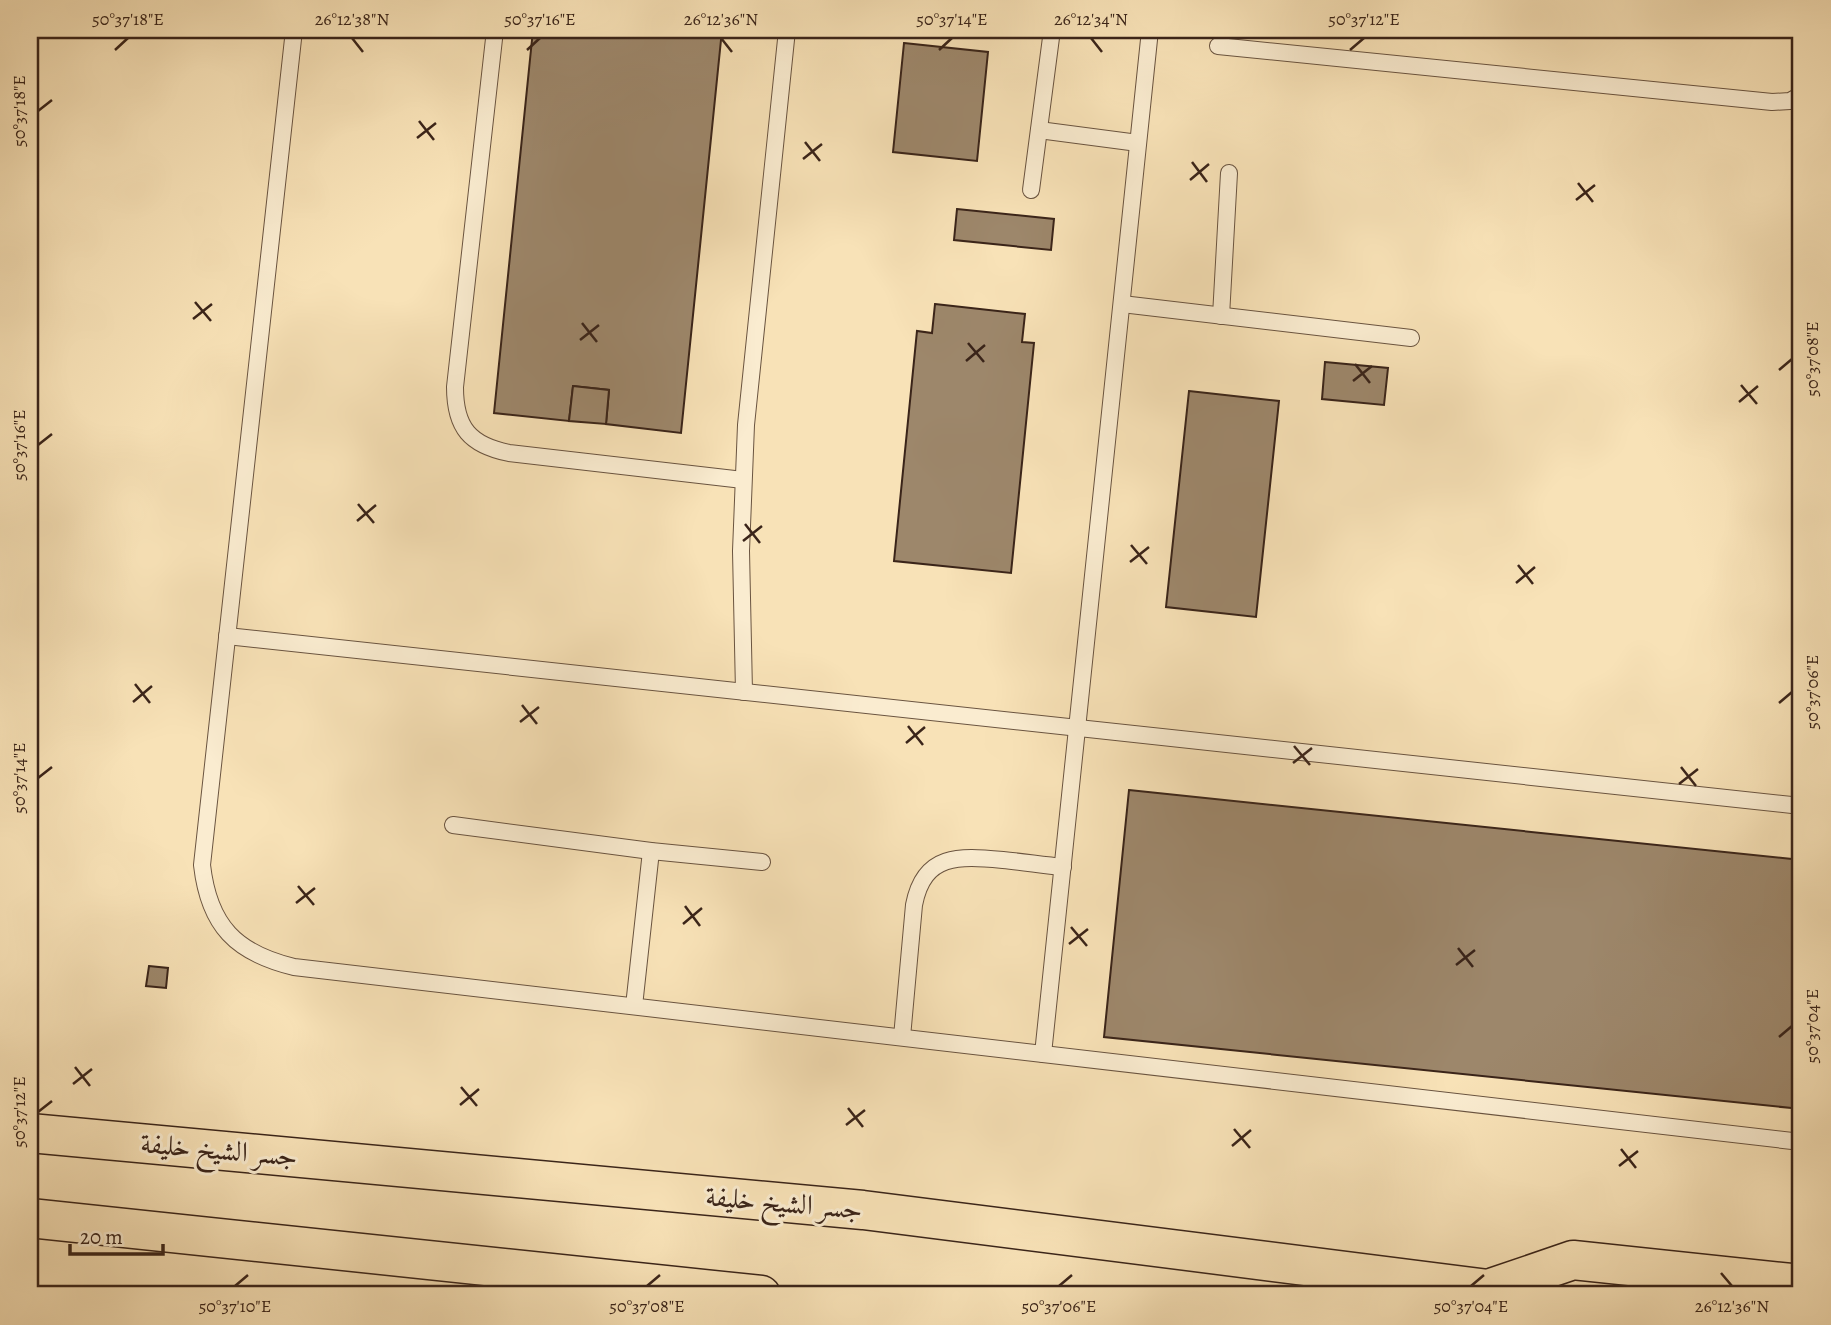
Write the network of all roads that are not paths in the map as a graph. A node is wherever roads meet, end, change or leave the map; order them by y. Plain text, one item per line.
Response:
1 (295, 30) edge
2 (495, 30) edge
3 (787, 30) edge
4 (1052, 30) edge
5 (1150, 30) edge
6 (1218, 46) dead end
7 (1801, 95) edge
8 (1039, 130) junction
9 (1138, 143) junction
10 (1229, 173) dead end
11 (1031, 190) dead end
12 (1122, 304) junction
13 (1221, 316) junction
14 (1411, 338) dead end
15 (743, 480) junction
16 (227, 636) junction
17 (744, 692) junction
18 (1077, 728) junction
19 (1801, 806) edge
20 (453, 825) dead end
21 (651, 851) junction
22 (762, 862) dead end
23 (1063, 867) junction
24 (635, 1006) junction
25 (902, 1037) junction
26 (1043, 1054) junction
27 (30, 1133) edge
28 (1801, 1142) edge
29 (30, 1217) edge
30 (1801, 1284) edge
31 (1488, 1289) junction
32 (761, 1295) edge
33 (1535, 1295) edge

1 - 16 lane
2 - 15 lane
3 - 15 lane
4 - 8 lane
5 - 9 lane
6 - 7 lane
8 - 9 lane
8 - 11 lane
9 - 12 lane
10 - 13 lane
12 - 13 lane
12 - 18 lane
13 - 14 lane
15 - 17 lane
16 - 17 lane
16 - 24 lane
17 - 18 lane
18 - 19 lane
18 - 23 lane
20 - 21 lane
21 - 22 lane
21 - 24 lane
23 - 25 lane
23 - 26 lane
24 - 25 lane
25 - 26 lane
26 - 28 lane
27 - 31 highway, جسر الشيخ خليفة
29 - 32 highway
30 - 31 highway
31 - 33 highway, جسر الشيخ خليفة

